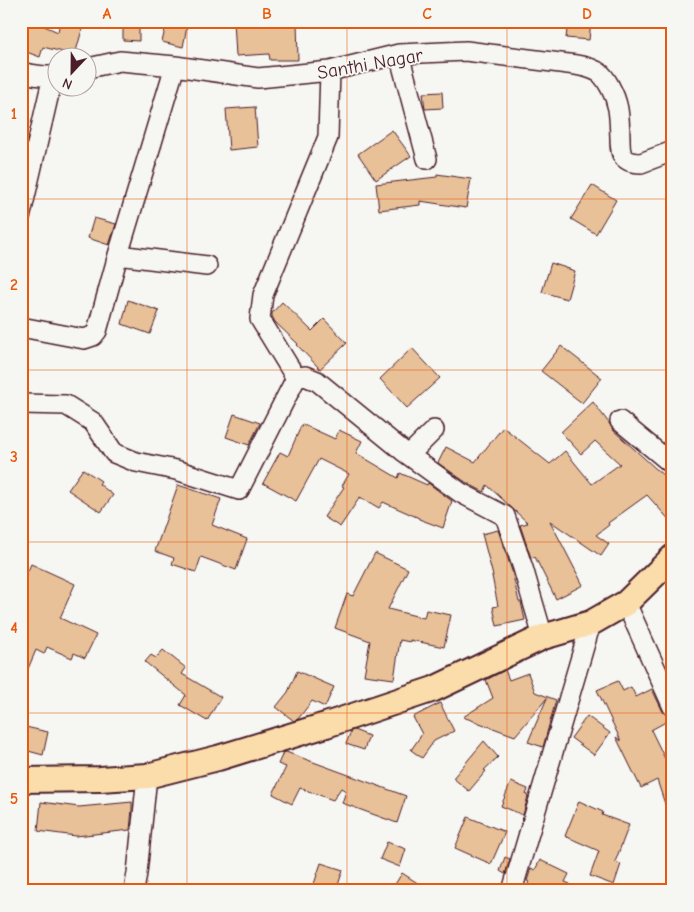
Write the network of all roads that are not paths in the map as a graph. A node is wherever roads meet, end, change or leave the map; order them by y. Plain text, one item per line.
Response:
1 (399, 54) junction
2 (98, 66) edge
3 (175, 66) junction
4 (330, 70) junction
5 (21, 72) edge
6 (48, 76) edge
7 (50, 98) edge
8 (673, 151) edge
9 (427, 158) dead end
10 (21, 214) edge
11 (118, 255) junction
12 (207, 266) dead end
13 (21, 327) edge
14 (296, 378) junction
15 (21, 404) edge
16 (620, 421) dead end
17 (434, 430) dead end
18 (409, 455) junction
19 (673, 465) edge
20 (673, 557) edge
21 (626, 604) junction
22 (591, 622) junction
23 (542, 637) junction
24 (673, 707) edge
25 (147, 776) junction
26 (21, 780) edge
27 (134, 891) edge
28 (512, 891) edge

1 - 4 street, Santhi Nagar
1 - 8 street, Santhi Nagar
1 - 9 street
2 - 3 street, Santhi Nagar
3 - 4 street, Santhi Nagar
3 - 11 street
4 - 14 street
5 - 6 street
7 - 10 street
11 - 12 street
11 - 13 street
14 - 15 street
14 - 18 street
16 - 19 street
17 - 18 street
18 - 23 street
20 - 21 main road
21 - 22 main road
21 - 24 street
22 - 23 main road
22 - 28 street
23 - 25 main road
25 - 26 main road
25 - 27 street

